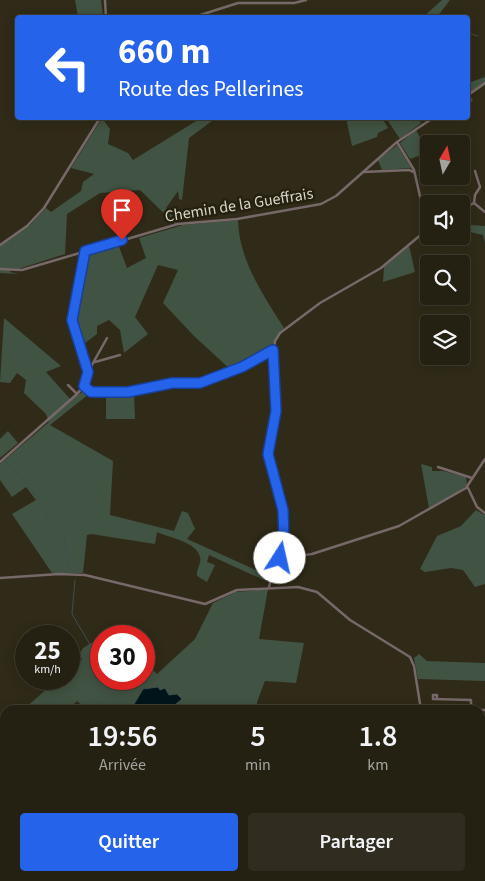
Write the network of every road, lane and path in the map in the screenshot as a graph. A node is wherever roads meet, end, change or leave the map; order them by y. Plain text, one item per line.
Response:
1 (105, 0) edge
2 (306, 0) edge
3 (246, 1) edge
4 (261, 1) edge
5 (106, 15) edge
6 (201, 15) edge
7 (485, 83) edge
8 (470, 93) edge
9 (99, 120) edge
10 (430, 120) edge
11 (397, 142) junction
12 (476, 171) dead end
13 (362, 172) junction
14 (414, 172) junction
15 (420, 197) edge
16 (474, 203) junction
17 (470, 205) edge
18 (485, 212) edge
19 (420, 236) edge
20 (0, 245) edge
21 (85, 251) junction
22 (0, 269) edge
23 (107, 338) dead end
24 (273, 350) junction
25 (120, 355) dead end
26 (94, 363) junction
27 (86, 364) junction
28 (91, 366) junction
29 (88, 372) junction
30 (68, 384) dead end
31 (84, 386) junction
32 (77, 394) junction
33 (485, 459) edge
34 (0, 462) edge
35 (438, 467) dead end
36 (472, 478) junction
37 (467, 487) junction
38 (485, 513) edge
39 (280, 558) junction
40 (0, 578) edge
41 (269, 587) junction
42 (437, 699) dead end
43 (419, 705) edge
44 (470, 705) edge

1 - 5 street
2 - 4 street
3 - 4 street
3 - 6 street
7 - 8 street
9 - 20 street
10 - 11 street, Chemin de la Gueffrais
11 - 13 street, Chemin de la Gueffrais
11 - 14 street
12 - 16 street
13 - 14 street
13 - 21 street, Chemin de la Gueffrais
14 - 15 street
16 - 17 street
16 - 18 street
19 - 24 street
21 - 22 street, Chemin de la Gueffrais
21 - 27 street
23 - 26 street
24 - 31 street
24 - 39 street
25 - 26 street
26 - 28 street
27 - 28 street
27 - 29 street
28 - 29 street
29 - 31 street
30 - 32 street
31 - 32 street
32 - 34 street
33 - 36 street
35 - 36 street
36 - 37 street
37 - 38 street
37 - 39 street
39 - 41 street
40 - 41 street
41 - 43 street
42 - 44 street

